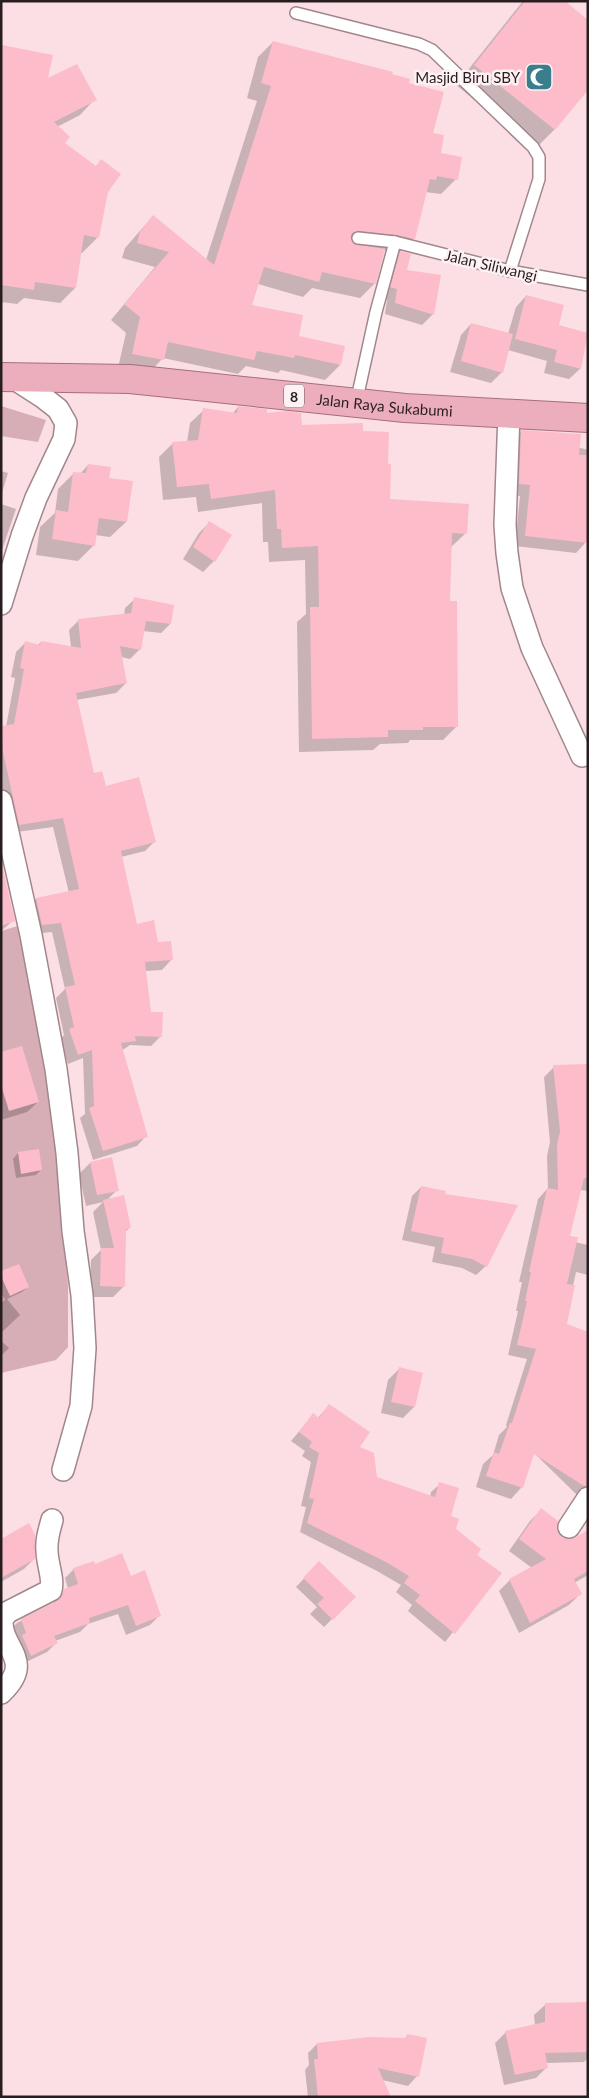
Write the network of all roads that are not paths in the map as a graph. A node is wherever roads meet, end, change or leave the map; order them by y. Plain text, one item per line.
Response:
1 (296, 13) dead end
2 (358, 238) dead end
3 (395, 242) junction
4 (510, 271) junction
5 (588, 285) edge
6 (7, 378) edge
7 (356, 403) junction
8 (509, 413) junction
9 (588, 418) edge
10 (1, 604) edge
11 (582, 756) dead end
12 (1, 802) edge
13 (63, 1470) dead end
14 (588, 1498) edge
15 (52, 1520) dead end
16 (569, 1527) dead end
17 (1, 1693) edge

1 - 4 lane
2 - 3 lane, Jalan Siliwangi
3 - 4 lane, Jalan Siliwangi
3 - 7 lane
4 - 5 lane, Jalan Siliwangi
6 - 7 highway, Jalan Raya Sukabumi / 8
6 - 10 street
7 - 8 highway, Jalan Raya Sukabumi / 8
8 - 9 highway, Jalan Raya Sukabumi / 8
8 - 11 street
12 - 13 street
14 - 16 street
15 - 17 street

